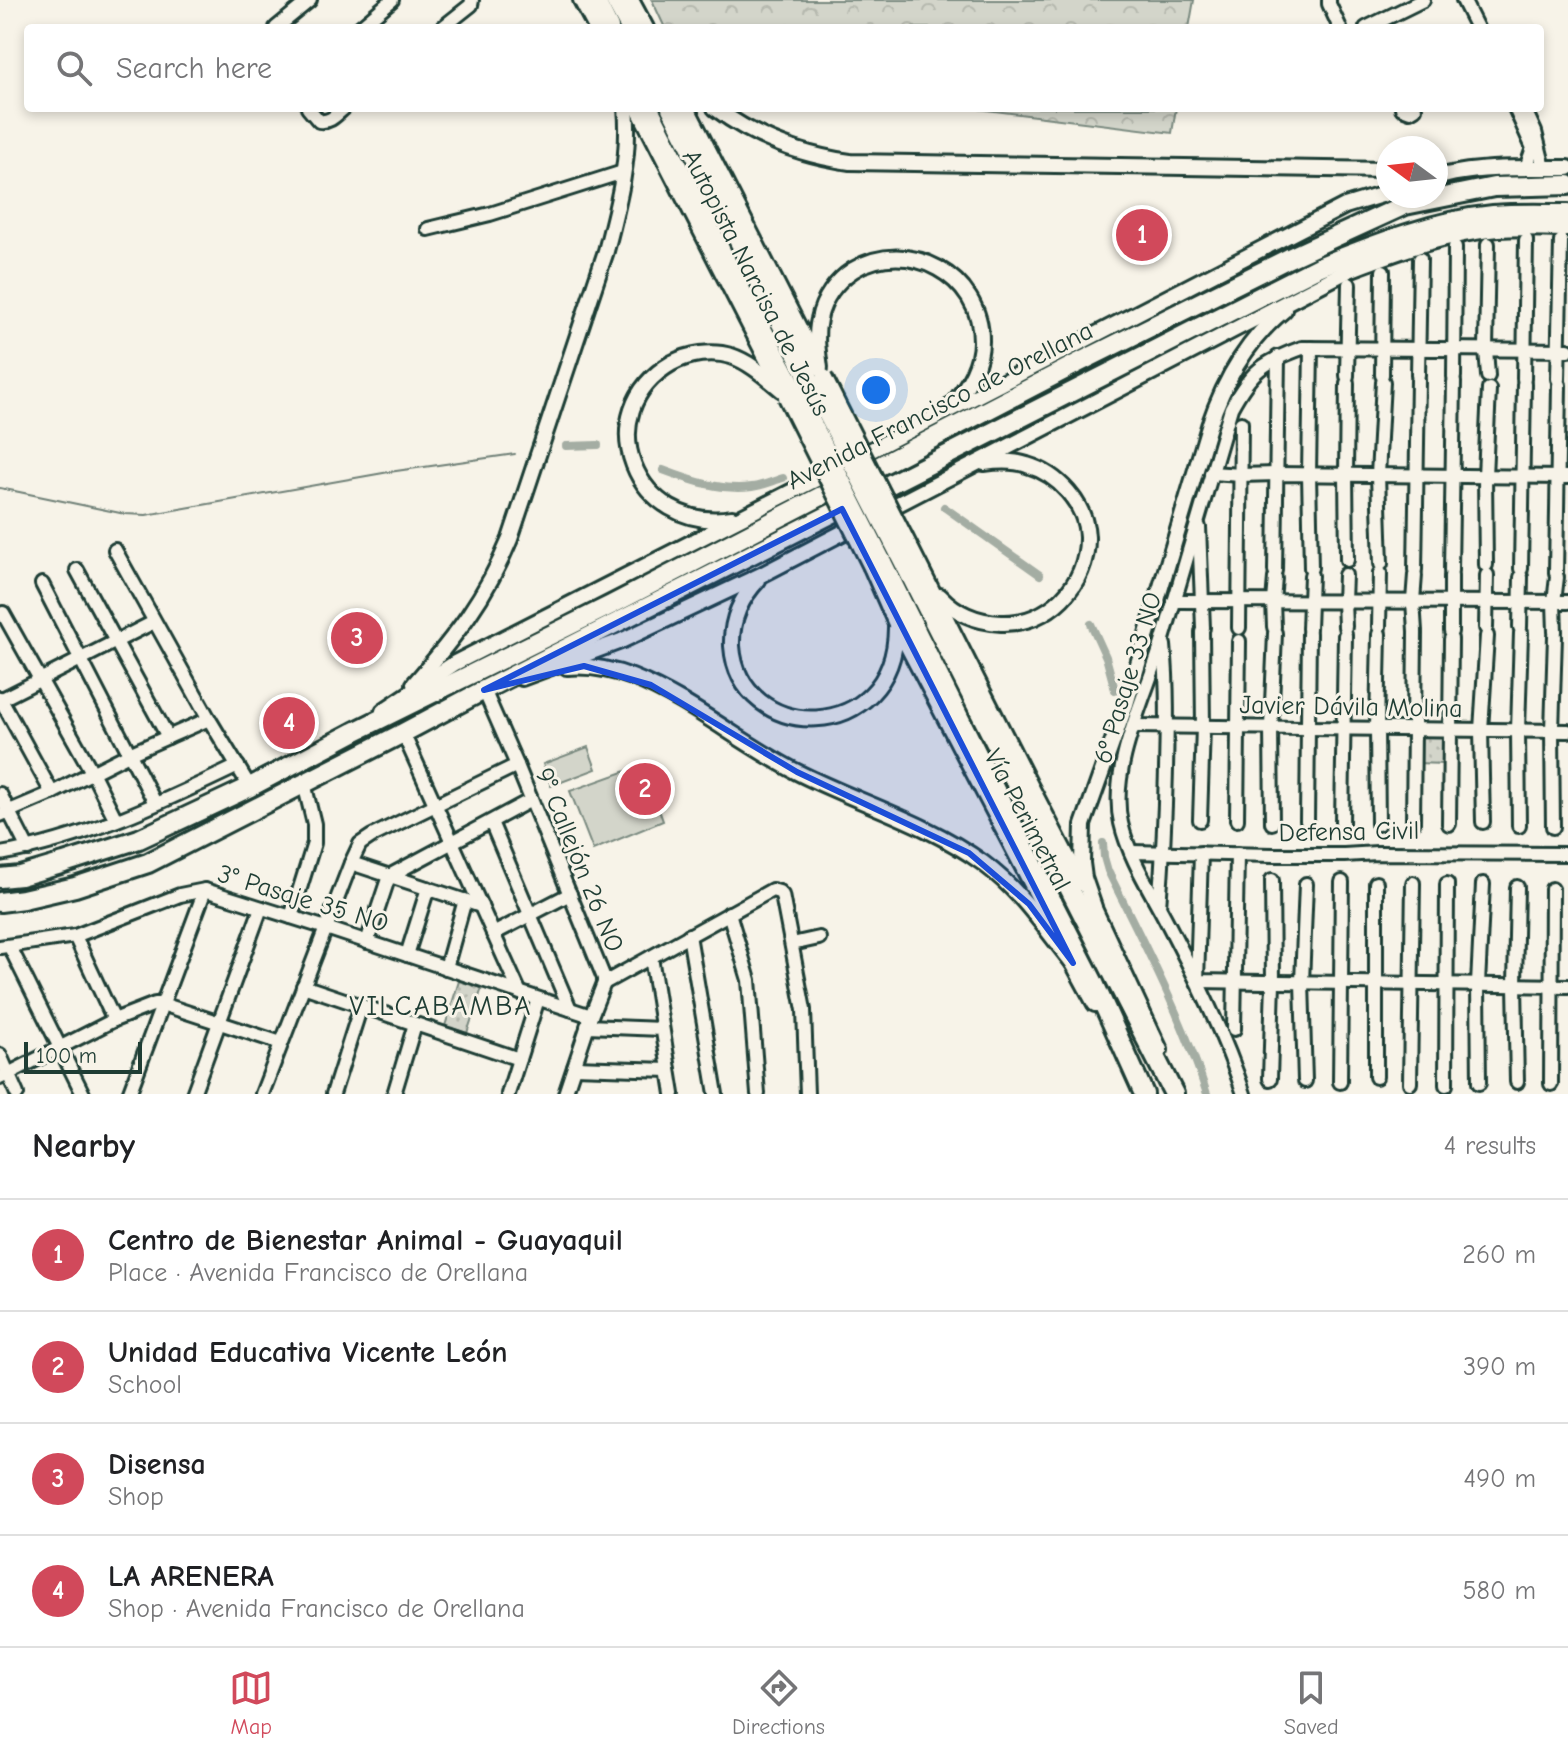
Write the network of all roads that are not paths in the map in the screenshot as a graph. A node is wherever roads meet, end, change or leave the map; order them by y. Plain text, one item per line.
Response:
1 (310, 0) edge
2 (392, 0) edge
3 (472, 0) edge
4 (581, 0) edge
5 (595, 0) edge
6 (615, 0) edge
7 (631, 0) edge
8 (1329, 0) edge
9 (1423, 0) edge
10 (1463, 0) edge
11 (281, 24) edge
12 (364, 24) edge
13 (447, 24) edge
14 (594, 24) edge
15 (607, 24) edge
16 (628, 24) edge
17 (644, 24) edge
18 (1338, 24) edge
19 (1374, 24) edge
20 (1474, 24) edge
21 (311, 112) edge
22 (339, 112) edge
23 (626, 112) edge
24 (640, 112) edge
25 (651, 112) edge
26 (673, 112) edge
27 (689, 112) edge
28 (720, 112) edge
29 (1517, 112) edge
30 (1526, 112) edge
31 (1536, 147) junction
32 (1526, 168) junction
33 (1544, 168) junction
34 (1568, 168) edge
35 (1376, 170) edge
36 (623, 172) junction
37 (1448, 174) edge
38 (1568, 185) edge
39 (1376, 197) edge
40 (1568, 214) edge
41 (428, 229) dead end
42 (1564, 235) edge
43 (1526, 240) dead end
44 (1488, 244) dead end
45 (1455, 247) dead end
46 (1420, 259) dead end
47 (1383, 271) dead end
48 (1349, 284) dead end
49 (1307, 292) junction
50 (1311, 348) junction
51 (1348, 348) junction
52 (1381, 348) junction
53 (1418, 348) junction
54 (1455, 348) junction
55 (1486, 349) junction
56 (1524, 349) junction
57 (1564, 349) edge
58 (1278, 357) junction
59 (803, 385) junction
60 (946, 413) junction
61 (1241, 423) dead end
62 (976, 464) junction
63 (1211, 473) junction
64 (1276, 474) junction
65 (1309, 474) junction
66 (1241, 475) junction
67 (1346, 475) junction
68 (1378, 475) junction
69 (1416, 475) junction
70 (1453, 476) junction
71 (1485, 476) junction
72 (1522, 477) junction
73 (1562, 477) edge
74 (1198, 514) junction
75 (741, 517) junction
76 (115, 550) dead end
77 (891, 557) junction
78 (1347, 560) dead end
79 (77, 570) dead end
80 (763, 574) junction
81 (1345, 575) dead end
82 (42, 584) dead end
83 (931, 587) junction
84 (1201, 600) junction
85 (1174, 601) junction
86 (1273, 601) junction
87 (1344, 601) junction
88 (1413, 601) junction
89 (1239, 602) junction
90 (1310, 602) junction
91 (1379, 602) junction
92 (1451, 602) junction
93 (1487, 602) junction
94 (1520, 602) junction
95 (1561, 602) edge
96 (3, 613) dead end
97 (154, 622) junction
98 (896, 624) junction
99 (1239, 628) dead end
100 (1164, 639) junction
101 (118, 641) junction
102 (1239, 641) dead end
103 (80, 659) junction
104 (546, 670) junction
105 (42, 679) junction
106 (484, 690) junction
107 (404, 696) junction
108 (0, 699) edge
109 (209, 719) junction
110 (1134, 726) junction
111 (1168, 726) junction
112 (1203, 727) junction
113 (1238, 727) junction
114 (1271, 727) junction
115 (1309, 728) junction
116 (1344, 728) junction
117 (1377, 728) junction
118 (1414, 729) junction
119 (1449, 730) junction
120 (1481, 730) junction
121 (1518, 730) junction
122 (1552, 731) junction
123 (1568, 731) edge
124 (354, 732) junction
125 (403, 733) junction
126 (168, 737) junction
127 (129, 754) junction
128 (517, 765) junction
129 (238, 766) junction
130 (92, 772) junction
131 (304, 783) junction
132 (250, 787) junction
133 (52, 793) junction
134 (0, 794) edge
135 (531, 800) junction
136 (155, 803) junction
137 (436, 805) junction
138 (4, 813) edge
139 (116, 820) junction
140 (1200, 820) dead end
141 (1237, 820) dead end
142 (1307, 821) dead end
143 (491, 822) junction
144 (1483, 822) dead end
145 (1272, 823) dead end
146 (1342, 823) dead end
147 (1413, 823) dead end
148 (1378, 824) dead end
149 (1449, 824) dead end
150 (1519, 826) dead end
151 (1553, 827) dead end
152 (452, 843) junction
153 (28, 849) junction
154 (1131, 852) junction
155 (1164, 852) junction
156 (1201, 853) junction
157 (0, 854) edge
158 (1237, 854) junction
159 (1568, 854) edge
160 (351, 863) junction
161 (389, 876) junction
162 (0, 878) edge
163 (1272, 880) dead end
164 (1342, 882) dead end
165 (1376, 883) dead end
166 (1413, 883) dead end
167 (1306, 884) dead end
168 (1447, 884) dead end
169 (1483, 884) dead end
170 (1517, 887) dead end
171 (428, 888) junction
172 (1552, 889) dead end
173 (205, 890) junction
174 (570, 894) junction
175 (465, 900) junction
176 (0, 902) edge
177 (481, 906) junction
178 (1159, 906) junction
179 (1094, 907) junction
180 (261, 908) junction
181 (729, 913) junction
182 (530, 914) junction
183 (291, 917) junction
184 (326, 928) junction
185 (493, 934) junction
186 (689, 935) junction
187 (75, 936) junction
188 (819, 938) dead end
189 (367, 942) junction
190 (792, 944) junction
191 (5, 947) edge
192 (407, 955) junction
193 (651, 957) junction
194 (1073, 963) junction
195 (446, 968) junction
196 (1197, 981) junction
197 (1273, 982) junction
198 (1302, 982) junction
199 (604, 983) junction
200 (1234, 983) junction
201 (1377, 983) junction
202 (1411, 983) junction
203 (1341, 984) junction
204 (1445, 984) junction
205 (1478, 984) junction
206 (1515, 985) junction
207 (1551, 985) junction
208 (303, 986) junction
209 (1568, 986) edge
210 (520, 993) junction
211 (538, 999) junction
212 (162, 1004) junction
213 (361, 1006) junction
214 (570, 1009) junction
215 (114, 1020) junction
216 (589, 1021) junction
217 (219, 1024) junction
218 (415, 1024) junction
219 (662, 1029) junction
220 (1234, 1029) dead end
221 (281, 1043) junction
222 (59, 1048) junction
223 (0, 1055) edge
224 (519, 1059) junction
225 (574, 1067) junction
226 (669, 1070) junction
227 (1165, 1074) junction
228 (4, 1075) edge
229 (1376, 1077) dead end
230 (1270, 1079) dead end
231 (1305, 1081) dead end
232 (1340, 1082) dead end
233 (1517, 1082) dead end
234 (1410, 1083) dead end
235 (1479, 1083) dead end
236 (1551, 1084) dead end
237 (1446, 1085) dead end
238 (17, 1094) edge
239 (83, 1094) edge
240 (129, 1094) edge
241 (193, 1094) edge
242 (262, 1094) edge
243 (333, 1094) edge
244 (394, 1094) edge
245 (508, 1094) edge
246 (565, 1094) edge
247 (673, 1094) edge
248 (716, 1094) edge
249 (758, 1094) edge
250 (807, 1094) edge
251 (1144, 1094) edge
252 (1174, 1094) edge
253 (1244, 1094) edge

1 - 11 street
2 - 12 street
3 - 13 street
4 - 14 main road
5 - 15 highway
6 - 16 highway
7 - 17 main road
8 - 18 street
9 - 19 street
10 - 20 street
21 - 22 street
23 - 36 main road
24 - 59 main road, Autopista Narcisa de Jesús
25 - 59 highway, Autopista Narcisa de Jesús
26 - 59 highway, Autopista Narcisa de Jesús
27 - 59 main road, Autopista Narcisa de Jesús
28 - 35 main road
29 - 31 street
30 - 31 street
31 - 32 street
31 - 33 street
32 - 33 main road
32 - 37 main road
33 - 34 main road
36 - 41 street
36 - 107 main road
38 - 124 highway, Avenida Francisco de Orellana
39 - 60 main road, Avenida Francisco de Orellana
40 - 106 highway, Avenida Francisco de Orellana
42 - 49 main road, Avenida Francisco de Orellana
42 - 57 street
43 - 56 street
44 - 55 street
45 - 54 street
46 - 53 street
47 - 52 street
48 - 51 street
49 - 62 main road, Avenida Francisco de Orellana
49 - 179 main road
50 - 51 street, 6º Pasaje 33 NO
50 - 58 street, 6º Pasaje 33 NO
50 - 65 street
51 - 52 street, 6º Pasaje 33 NO
51 - 67 street
52 - 53 street, 6º Pasaje 33 NO
52 - 68 street
53 - 54 street, 6º Pasaje 33 NO
53 - 69 street
54 - 55 street, 6º Pasaje 33 NO
54 - 70 street
55 - 56 street, 6º Pasaje 33 NO
55 - 71 street
56 - 57 street, 6º Pasaje 33 NO
56 - 72 street
57 - 73 street
58 - 63 street, 6º Pasaje 33 NO
58 - 64 street
59 - 60 main road
59 - 75 main road
59 - 77 highway, Autopista Narcisa de Jesús, bridge
59 - 77 main road, Autopista Narcisa de Jesús, bridge
60 - 75 main road, Avenida Francisco de Orellana
61 - 66 street
62 - 80 main road, Avenida Francisco de Orellana
62 - 83 main road
63 - 66 street
63 - 74 street, 6º Pasaje 33 NO
64 - 65 street
64 - 66 street
64 - 86 street
65 - 67 street
65 - 90 street
66 - 89 street
67 - 68 street
67 - 78 street
68 - 69 street
68 - 91 street
69 - 70 street
69 - 88 street
70 - 71 street
70 - 92 street
71 - 72 street
71 - 93 street
72 - 73 street
72 - 94 street
73 - 95 street
74 - 84 street
74 - 85 street, 6º Pasaje 33 NO
75 - 107 main road, Avenida Francisco de Orellana
76 - 97 street
77 - 83 main road, Vía Perimetral
77 - 98 main road, Vía Perimetral
77 - 227 highway, Vía Perimetral
77 - 251 highway, Vía Perimetral
79 - 101 street
80 - 98 main road
80 - 104 main road, Avenida Francisco de Orellana
81 - 87 street
82 - 103 street
83 - 179 main road, Vía Perimetral
84 - 85 street
84 - 89 street
84 - 112 street
85 - 100 street, 6º Pasaje 33 NO
86 - 89 street
86 - 90 street
86 - 114 street
87 - 90 street
87 - 91 street
87 - 116 street
88 - 91 street
88 - 92 street
88 - 118 street
89 - 99 street
90 - 115 street
91 - 117 street
92 - 93 street
92 - 119 street
93 - 94 street
93 - 120 street
94 - 95 street
94 - 121 street
95 - 122 street
96 - 105 street
97 - 101 street
97 - 109 street
98 - 194 main road, Vía Perimetral
100 - 110 street, 6º Pasaje 33 NO
100 - 111 street
101 - 103 street
101 - 126 street
102 - 113 street
103 - 105 street
103 - 127 street
104 - 106 main road, Avenida Francisco de Orellana
104 - 194 main road
105 - 108 street
105 - 130 street
106 - 125 highway, Avenida Francisco de Orellana
106 - 128 street, 9° Callejón 26 NO
107 - 124 main road, Avenida Francisco de Orellana
108 - 133 street
109 - 126 street
109 - 129 street
110 - 111 street, Javier Dávila Molina
110 - 154 street, 6º Pasaje 33 NO
111 - 112 street, Javier Dávila Molina
111 - 155 street
112 - 113 street, Javier Dávila Molina
112 - 140 street
113 - 114 street, Javier Dávila Molina
113 - 141 street
114 - 115 street, Javier Dávila Molina
114 - 145 street
115 - 116 street, Javier Dávila Molina
115 - 142 street
116 - 117 street, Javier Dávila Molina
116 - 146 street
117 - 118 street, Javier Dávila Molina
117 - 148 street
118 - 119 street, Javier Dávila Molina
118 - 147 street
119 - 120 street, Javier Dávila Molina
119 - 149 street
120 - 121 street, Javier Dávila Molina
120 - 144 street
121 - 122 street, Javier Dávila Molina
121 - 150 street
122 - 123 street, Javier Dávila Molina
122 - 151 street
124 - 132 highway, Avenida Francisco de Orellana
125 - 131 highway, Avenida Francisco de Orellana
125 - 137 street
126 - 127 street
127 - 130 street
127 - 136 street
128 - 135 street, 9° Callejón 26 NO
128 - 137 street
129 - 132 street
129 - 136 street
130 - 133 street
130 - 139 street
131 - 176 highway, Avenida Francisco de Orellana
131 - 183 street
132 - 162 highway, Avenida Francisco de Orellana
133 - 138 street
134 - 138 street
135 - 143 street
135 - 174 street, 9° Callejón 26 NO
136 - 139 street
137 - 152 street
137 - 160 street
138 - 153 street
139 - 153 street
143 - 152 street
143 - 182 street
152 - 161 street
152 - 177 street
153 - 157 street
154 - 155 street, Defensa Civil
154 - 178 street, 6º Pasaje 33 NO
155 - 156 street, Defensa Civil
155 - 178 street
156 - 158 street, Defensa Civil
156 - 196 street
158 - 159 street, Defensa Civil
158 - 200 street
160 - 161 street
160 - 184 street
161 - 171 street
161 - 189 street
163 - 197 street
164 - 203 street
165 - 201 street
166 - 202 street
167 - 198 street
168 - 204 street
169 - 205 street
170 - 206 street
171 - 175 street
171 - 192 street
172 - 207 street
173 - 180 street, 3° Pasaje 35 NO
173 - 187 street, 3° Pasaje 35 NO
173 - 212 street
174 - 182 street
174 - 199 street, 9° Callejón 26 NO
175 - 177 street
175 - 195 street
177 - 185 street
178 - 196 street, 6º Pasaje 33 NO
179 - 227 main road, Vía Perimetral
180 - 183 street, 3° Pasaje 35 NO
180 - 217 street
181 - 186 street
181 - 190 street
181 - 249 street
182 - 185 street
182 - 214 street
183 - 184 street, 3° Pasaje 35 NO
184 - 189 street, 3° Pasaje 35 NO
184 - 208 street
185 - 210 street
186 - 193 street
186 - 248 street
187 - 191 street, 3° Pasaje 35 NO
187 - 215 street
188 - 190 street
189 - 192 street, 3° Pasaje 35 NO
190 - 250 street
191 - 222 street
192 - 195 street, 3° Pasaje 35 NO
193 - 199 street
193 - 219 street
194 - 251 main road, Vía Perimetral
195 - 210 street, 3° Pasaje 35 NO
196 - 200 street
196 - 253 street, 6º Pasaje 33 NO
197 - 198 street
197 - 200 street
197 - 230 street
198 - 203 street
198 - 231 street
199 - 216 street, 9° Callejón 26 NO
200 - 220 street
201 - 202 street
201 - 203 street
201 - 229 street
202 - 204 street
202 - 234 street
203 - 232 street
204 - 205 street
204 - 237 street
205 - 206 street
205 - 235 street
206 - 207 street
206 - 233 street
207 - 209 street
207 - 236 street
208 - 213 street
208 - 221 street
210 - 211 street, 3° Pasaje 35 NO
211 - 214 street, 3° Pasaje 35 NO
211 - 224 street
212 - 215 street
212 - 217 street
212 - 240 street
213 - 218 street
213 - 243 street
214 - 216 street, 3° Pasaje 35 NO
215 - 222 street
216 - 219 street, 3° Pasaje 35 NO
216 - 225 street, 9° Callejón 26 NO
217 - 221 street
217 - 241 street
218 - 224 street
218 - 244 street
219 - 226 street
221 - 242 street
222 - 228 street
222 - 239 street
223 - 228 street
224 - 245 street
225 - 226 street
225 - 246 street, 9° Callejón 26 NO
226 - 247 street
227 - 252 highway, Vía Perimetral
228 - 238 street

